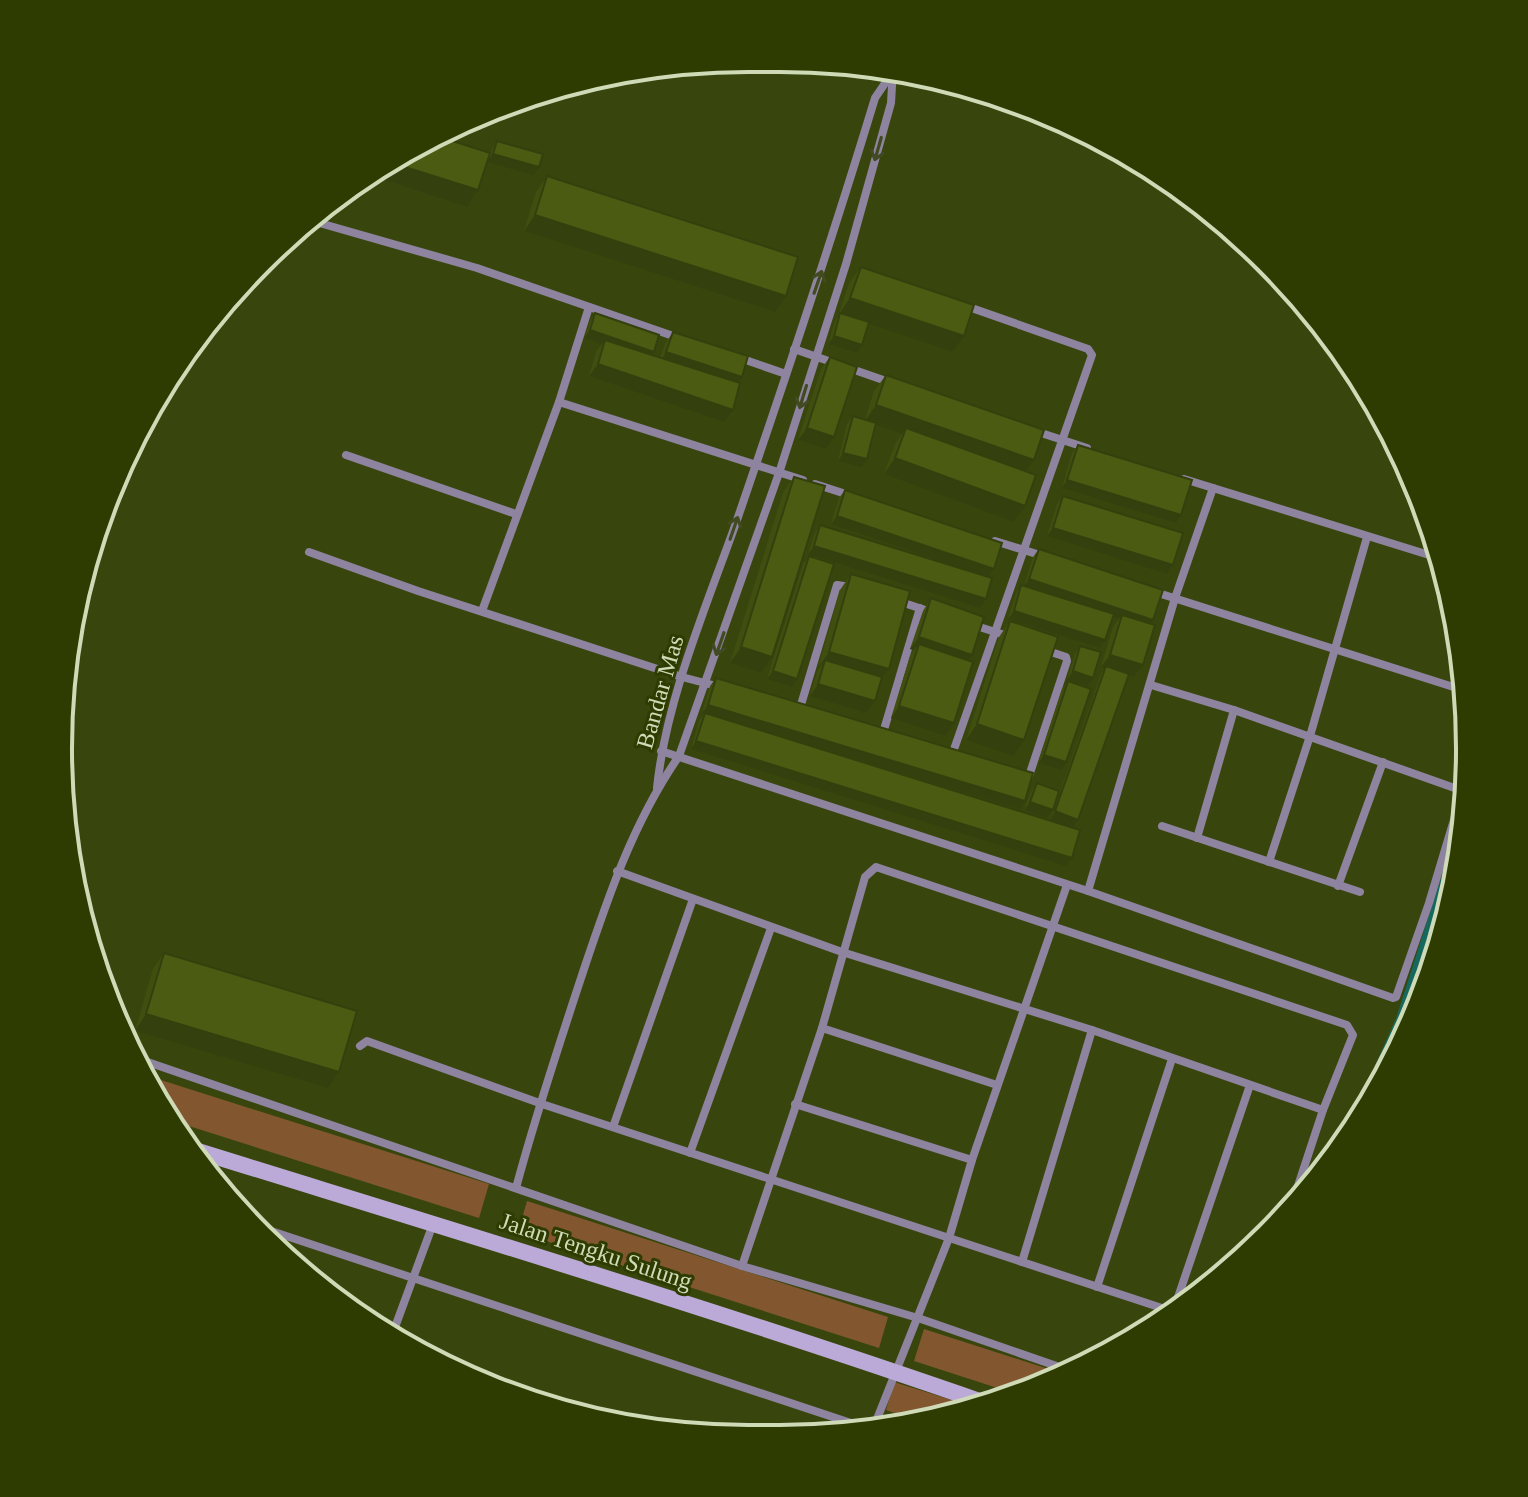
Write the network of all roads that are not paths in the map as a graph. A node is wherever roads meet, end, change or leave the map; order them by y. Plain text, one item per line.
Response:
1 (886, 81) edge
2 (892, 82) edge
3 (322, 224) edge
4 (846, 264) junction
5 (861, 269) edge
6 (960, 304) edge
7 (589, 307) junction
8 (687, 340) edge
9 (794, 349) junction
10 (730, 355) edge
11 (815, 357) junction
12 (786, 374) junction
13 (902, 386) edge
14 (559, 402) junction
15 (1032, 430) edge
16 (1061, 440) junction
17 (1091, 450) edge
18 (346, 455) dead end
19 (756, 466) junction
20 (779, 473) junction
21 (1167, 474) edge
22 (1213, 488) junction
23 (865, 500) edge
24 (516, 514) junction
25 (980, 536) edge
26 (1367, 537) junction
27 (1024, 550) junction
28 (309, 552) dead end
29 (1427, 555) edge
30 (1054, 560) edge
31 (1145, 588) edge
32 (866, 592) edge
33 (1175, 598) junction
34 (893, 600) edge
35 (920, 608) junction
36 (482, 611) junction
37 (935, 613) edge
38 (965, 622) edge
39 (994, 632) junction
40 (1023, 642) edge
41 (1037, 647) edge
42 (1335, 648) junction
43 (682, 677) junction
44 (707, 683) junction
45 (1151, 685) junction
46 (1453, 687) edge
47 (734, 690) edge
48 (787, 705) edge
49 (800, 708) junction
50 (1234, 710) junction
51 (814, 712) edge
52 (869, 729) edge
53 (883, 733) junction
54 (1310, 736) junction
55 (896, 737) edge
56 (938, 750) edge
57 (661, 751) junction
58 (952, 755) junction
59 (679, 756) junction
60 (967, 759) edge
61 (1383, 762) junction
62 (1012, 772) edge
63 (1455, 788) edge
64 (657, 790) junction
65 (1162, 826) dead end
66 (1451, 832) edge
67 (1197, 838) junction
68 (1269, 862) junction
69 (617, 871) junction
70 (1067, 885) junction
71 (1338, 886) junction
72 (1088, 891) junction
73 (1360, 892) dead end
74 (693, 899) junction
75 (1053, 925) junction
76 (771, 928) junction
77 (842, 952) junction
78 (1025, 1009) junction
79 (822, 1028) junction
80 (1092, 1030) junction
81 (360, 1046) dead end
82 (1172, 1059) junction
83 (150, 1063) edge
84 (997, 1085) junction
85 (1250, 1085) junction
86 (539, 1103) junction
87 (795, 1104) junction
88 (1323, 1110) junction
89 (613, 1127) junction
90 (690, 1153) junction
91 (208, 1154) edge
92 (972, 1160) junction
93 (769, 1179) junction
94 (1300, 1180) edge
95 (516, 1188) junction
96 (433, 1224) junction
97 (276, 1233) edge
98 (949, 1238) junction
99 (1022, 1262) junction
100 (742, 1266) junction
101 (411, 1277) junction
102 (1097, 1287) junction
103 (1181, 1293) edge
104 (1160, 1307) edge
105 (918, 1318) junction
106 (395, 1325) edge
107 (1056, 1366) edge
108 (897, 1372) junction
109 (970, 1398) edge
110 (878, 1417) edge
111 (847, 1421) edge

9 -> 1 street, Bandar Mas
2 -> 4 street, Bandar Mas
3 - 7 street
4 - 5 street
4 - 11 street, Bandar Mas
6 - 16 street
7 - 8 street
7 - 14 street
9 - 11 street
9 - 12 street, Bandar Mas
10 - 12 street
11 - 13 street
11 -> 20 street, Bandar Mas
12 - 19 street, Bandar Mas
14 - 19 street
14 - 24 street
15 - 16 street
16 - 17 street
16 - 27 street
18 - 24 street
19 - 20 street
43 -> 19 street, Bandar Mas
20 - 23 street
20 -> 44 street, Bandar Mas
21 - 22 street
22 - 26 street
22 - 33 street
24 - 36 street
25 - 27 street
26 - 29 street
26 - 42 street
27 - 30 street
27 - 39 street
28 - 36 street
31 - 33 street
32 - 49 street
33 - 42 street
33 - 45 street
34 - 35 street
35 - 37 street
35 - 53 street
36 - 43 street
38 - 39 street
39 - 40 street
39 - 58 street
41 - 62 street
42 - 46 street
42 - 54 street
43 - 44 street
43 - 57 street, Bandar Mas
44 - 47 street
44 - 59 street, Bandar Mas
45 - 50 street
45 - 72 street
48 - 49 street
49 - 51 street
50 - 54 street
50 - 67 street
52 - 53 street
53 - 55 street
54 - 61 street
54 - 68 street
56 - 58 street
57 - 59 street
57 - 64 street, Bandar Mas
58 - 60 street
59 - 64 street, Bandar Mas
59 - 70 street
61 - 63 street
61 - 71 street
64 - 69 street
65 - 67 street
66 - 72 street
67 - 68 street
68 - 71 street
69 - 74 street
69 - 86 street
70 - 72 street
70 - 75 street
71 - 73 street
74 - 76 street
74 - 89 street
75 - 77 street
75 - 78 street
75 - 88 street
76 - 77 street
76 - 90 street
77 - 78 street
77 - 79 street
78 - 80 street
78 - 84 street
79 - 84 street
79 - 87 street
80 - 82 street
80 - 99 street
81 - 86 street
82 - 85 street
82 - 102 street
83 - 95 street
84 - 92 street
85 - 88 street
85 - 103 street
86 - 89 street
86 - 95 street
87 - 92 street
87 - 93 street
88 - 94 street
89 - 90 street
90 - 93 street
91 - 96 street, Jalan Tengku Sulung
92 - 98 street
93 - 98 street
93 - 100 street
95 - 100 street
96 - 101 street
96 - 108 street, Jalan Tengku Sulung
97 - 101 street
98 - 99 street
98 - 105 street
99 - 102 street
100 - 105 street
101 - 106 street
101 - 111 street
102 - 104 street
105 - 107 street
105 - 108 street
108 - 109 street, Jalan Tengku Sulung
108 - 110 street

